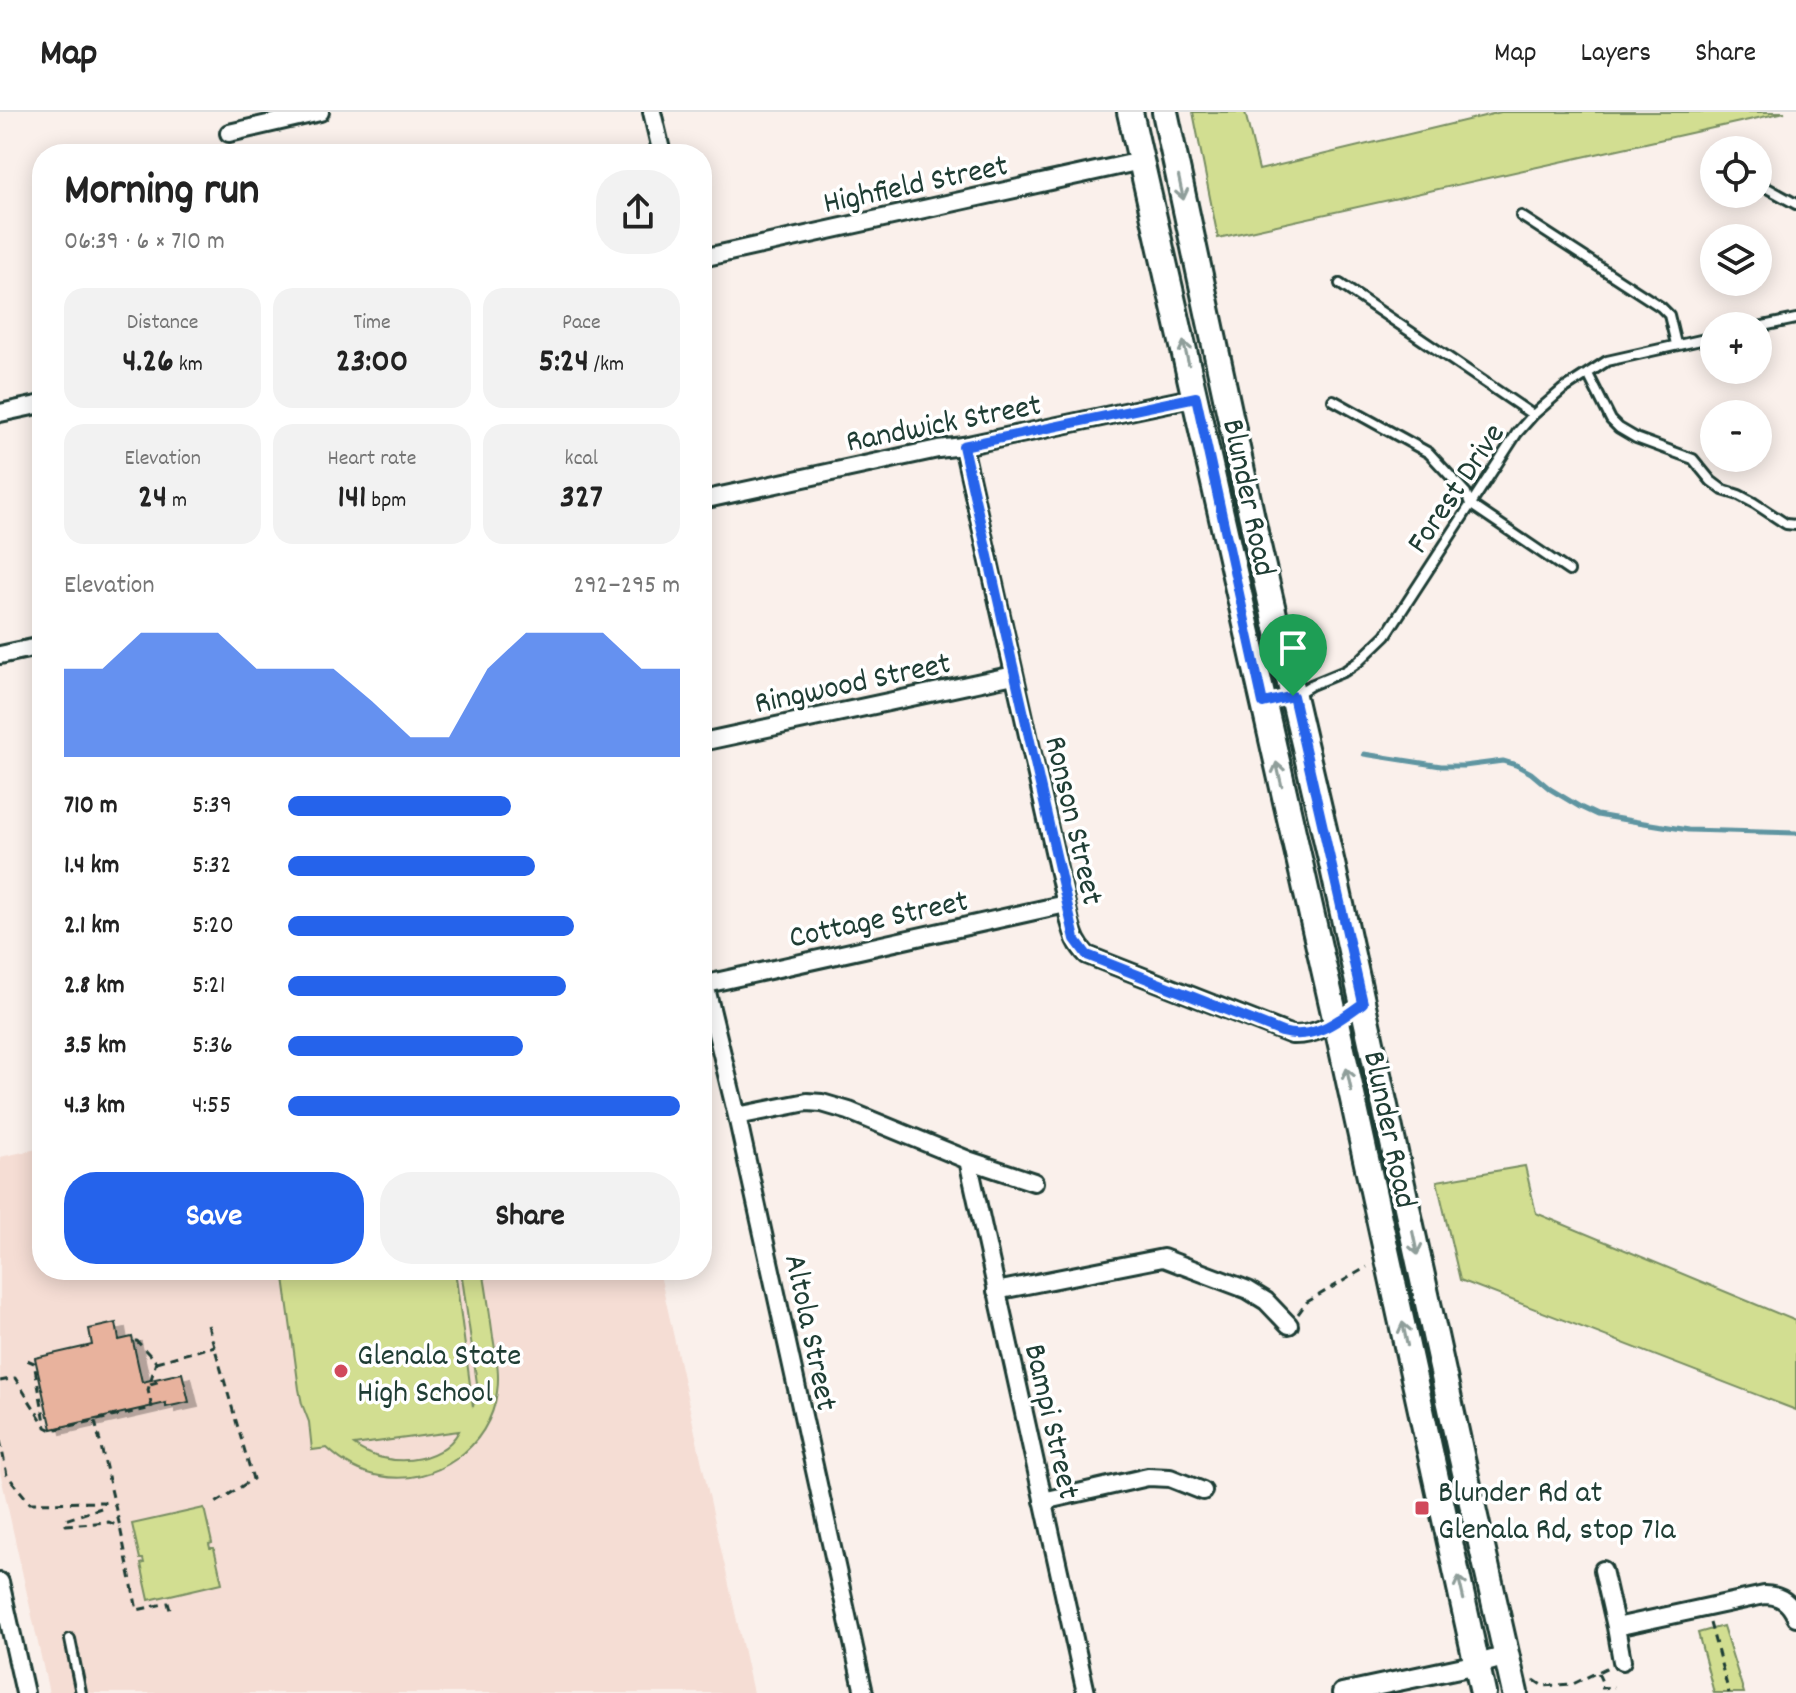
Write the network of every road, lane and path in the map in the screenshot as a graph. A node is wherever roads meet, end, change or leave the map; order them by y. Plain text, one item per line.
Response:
1 (320, 112) edge
2 (652, 112) edge
3 (1130, 112) edge
4 (1165, 112) edge
5 (268, 118) edge
6 (229, 133) dead end
7 (660, 144) edge
8 (1141, 161) junction
9 (1772, 191) edge
10 (1796, 204) edge
11 (1521, 216) dead end
12 (712, 256) edge
13 (1340, 284) dead end
14 (1796, 319) edge
15 (1772, 324) edge
16 (1700, 340) edge
17 (1676, 344) junction
18 (1588, 374) junction
19 (1196, 397) junction
20 (1333, 400) dead end
21 (32, 406) edge
22 (0, 413) edge
23 (1533, 415) junction
24 (963, 446) junction
25 (712, 498) edge
26 (1470, 504) junction
27 (1796, 525) edge
28 (1569, 571) dead end
29 (32, 651) edge
30 (0, 655) edge
31 (1014, 675) junction
32 (1293, 696) junction
33 (1263, 703) junction
34 (712, 740) edge
35 (1066, 904) junction
36 (712, 983) edge
37 (1363, 1003) junction
38 (712, 1017) edge
39 (1336, 1022) junction
40 (737, 1116) junction
41 (968, 1160) junction
42 (1034, 1182) dead end
43 (1367, 1267) dead end
44 (996, 1291) junction
45 (208, 1325) dead end
46 (1289, 1325) joint
47 (133, 1341) dead end
48 (215, 1346) junction
49 (27, 1360) dead end
50 (156, 1362) junction
51 (0, 1381) edge
52 (161, 1381) dead end
53 (150, 1384) junction
54 (95, 1421) junction
55 (46, 1427) junction
56 (0, 1440) edge
57 (1203, 1491) dead end
58 (1043, 1501) junction
59 (214, 1504) dead end
60 (120, 1527) junction
61 (1603, 1570) dead end
62 (0, 1582) edge
63 (1704, 1608) junction
64 (171, 1613) dead end
65 (1796, 1617) edge
66 (1616, 1627) junction
67 (70, 1639) dead end
68 (1507, 1656) junction
69 (1622, 1661) joint
70 (1478, 1664) junction
71 (1598, 1672) junction
72 (1521, 1684) edge
73 (1614, 1687) dead end
74 (25, 1693) edge
75 (81, 1693) edge
76 (864, 1693) edge
77 (1086, 1693) edge
78 (1342, 1693) edge
79 (1483, 1693) edge
80 (1729, 1693) edge

1 - 5 street
2 - 7 street
3 - 8 main road, Blunder Road
4 -> 32 main road, Blunder Road
5 - 6 street
8 - 12 street, Highfield Street
19 -> 8 main road, Blunder Road
9 - 10 lane
11 - 17 lane
13 - 23 lane
14 - 15 lane
16 - 17 lane, Forest Drive
17 - 18 lane, Forest Drive
18 - 23 lane, Forest Drive
18 - 27 lane
19 - 24 street, Randwick Street
19 - 33 main road, Blunder Road
20 - 26 lane
21 - 22 street
23 - 26 lane, Forest Drive
24 - 25 street, Randwick Street
24 - 31 street, Ronson Street
26 - 28 lane
26 - 32 lane, Forest Drive
29 - 30 street
31 - 34 street, Ringwood Street
31 - 35 street, Ronson Street
32 - 33 lane, Forest Drive
32 - 37 main road, Blunder Road
39 -> 33 main road, Blunder Road
35 - 36 street, Cottage Street
35 - 39 street, Ronson Street
37 - 39 street, Ronson Street
37 -> 68 main road, Blunder Road
38 - 40 street, Altola Street
70 -> 39 main road, Blunder Road
40 - 41 street
40 - 76 street, Altola Street
41 - 42 street
41 - 44 street, Bampi Street
43 - 46 path
44 - 46 street
44 - 58 street, Bampi Street
45 - 48 path
47 - 50 path
48 - 50 path
48 - 59 path
49 - 55 path
50 - 53 path
51 - 55 path
52 - 53 path
53 - 54 path
54 - 55 path
54 - 60 path
56 - 60 path
57 - 58 street
58 - 77 street, Bampi Street
60 - 64 path
61 - 66 street
62 - 74 street
63 - 65 street
63 - 66 street
63 - 80 path
66 - 69 street
67 - 75 lane
68 - 70 street
68 - 72 main road, Blunder Road
69 - 71 path
70 - 78 street
70 - 79 main road, Blunder Road
71 - 72 path
71 - 73 path

